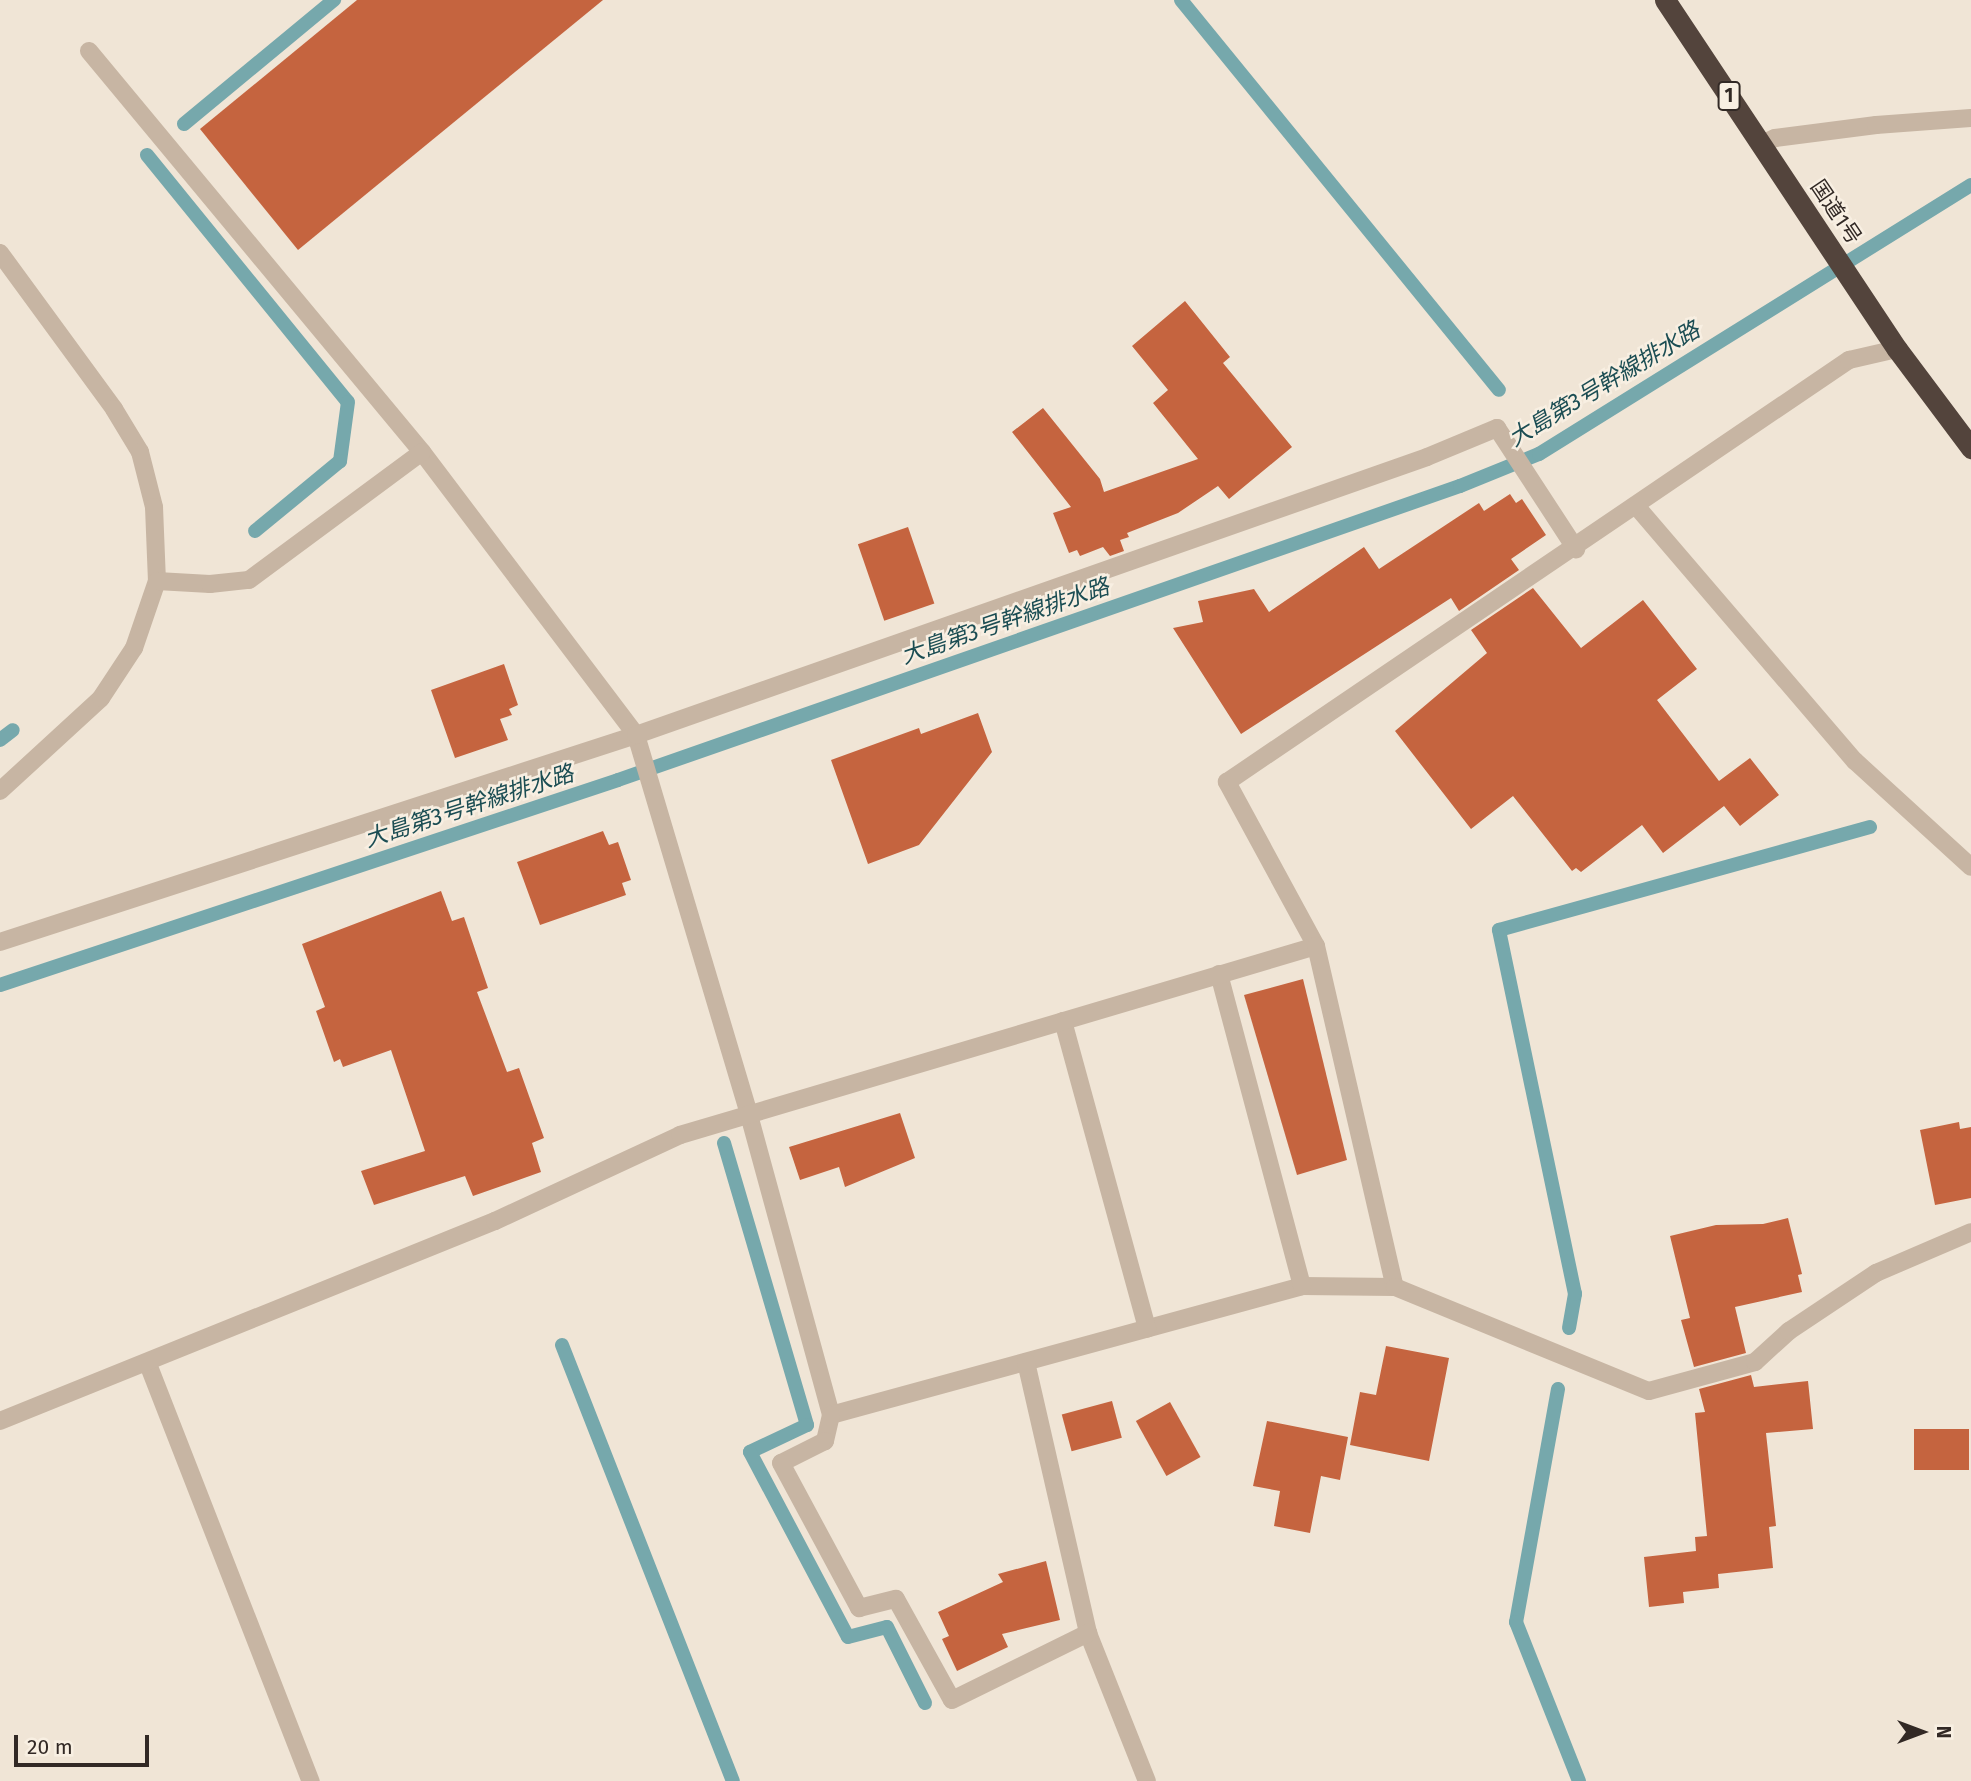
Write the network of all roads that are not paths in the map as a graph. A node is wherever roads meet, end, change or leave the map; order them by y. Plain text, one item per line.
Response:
1 (1665, 0) edge
2 (89, 51) dead end
3 (1971, 118) edge
4 (1760, 144) junction
5 (0, 253) edge
6 (1896, 349) junction
7 (1971, 448) edge
8 (422, 453) junction
9 (1637, 507) junction
10 (1576, 549) junction
11 (158, 581) junction
12 (638, 742) junction
13 (0, 791) edge
14 (1971, 867) edge
15 (0, 942) edge
16 (1316, 946) junction
17 (1219, 974) junction
18 (1063, 1021) junction
19 (749, 1115) junction
20 (1971, 1233) edge
21 (1302, 1286) junction
22 (1395, 1287) junction
23 (1146, 1329) junction
24 (1026, 1362) junction
25 (148, 1364) junction
26 (831, 1415) junction
27 (0, 1421) edge
28 (1088, 1633) junction
29 (311, 1781) edge
30 (1147, 1781) edge

1 - 4 highway, 国道1号 / 1
2 - 8 street
3 - 4 street
4 - 6 highway, 国道1号 / 1
5 - 11 street
6 - 7 highway, 国道1号 / 1
6 - 9 street
8 - 11 street
8 - 12 street
9 - 10 street
9 - 14 street
10 - 12 street
10 - 16 street
11 - 13 street
12 - 15 street
12 - 19 street
16 - 17 street
16 - 22 street
17 - 18 street
17 - 21 street
18 - 19 street
18 - 23 street
19 - 25 street
19 - 26 street
20 - 22 street
21 - 22 street
21 - 23 street
23 - 24 street
24 - 26 street
24 - 28 street
25 - 27 street
25 - 29 street
26 - 28 street
28 - 30 street

